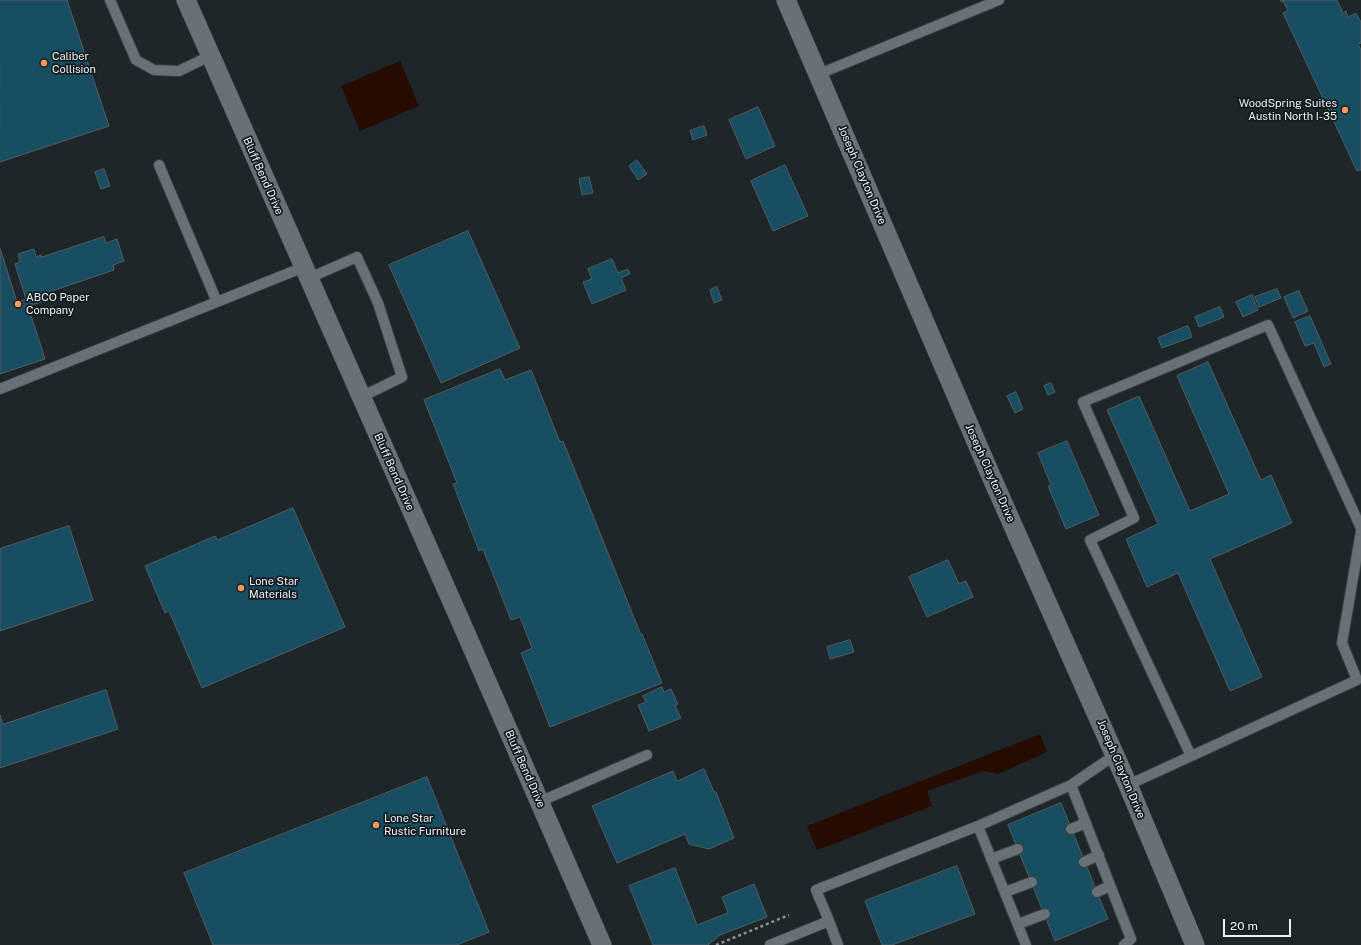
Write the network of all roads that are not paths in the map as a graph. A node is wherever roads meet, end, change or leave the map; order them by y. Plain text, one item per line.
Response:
1 (110, 0) edge
2 (186, 0) edge
3 (786, 0) edge
4 (999, 0) edge
5 (210, 56) junction
6 (819, 74) junction
7 (159, 166) dead end
8 (306, 272) junction
9 (217, 302) junction
10 (0, 389) edge
11 (361, 397) junction
12 (1361, 530) edge
13 (647, 755) dead end
14 (1115, 755) junction
15 (1191, 756) junction
16 (1071, 785) junction
17 (1128, 785) junction
18 (539, 802) junction
19 (1086, 824) junction
20 (978, 826) junction
21 (1071, 829) dead end
22 (1018, 849) dead end
23 (1098, 855) junction
24 (991, 859) junction
25 (1084, 862) dead end
26 (1032, 882) dead end
27 (1110, 886) junction
28 (1005, 892) junction
29 (1097, 892) dead end
30 (1044, 914) dead end
31 (829, 921) junction
32 (1018, 924) junction
33 (602, 945) edge
34 (770, 945) edge
35 (838, 945) edge
36 (1026, 945) edge
37 (1124, 945) edge
38 (1195, 945) edge

1 - 5 lane
2 - 5 street, Bluff Bend Drive
3 - 6 street, Joseph Clayton Drive
4 - 6 lane
5 - 8 street, Bluff Bend Drive
6 - 14 street, Joseph Clayton Drive
7 - 9 lane
8 - 9 lane
8 - 11 street, Bluff Bend Drive
8 - 11 lane
9 - 10 lane
11 - 18 street, Bluff Bend Drive
12 - 15 lane
12 - 15 lane
13 - 18 lane
14 - 16 lane
14 - 17 street, Joseph Clayton Drive
15 - 17 lane
16 - 19 lane
16 - 20 lane
17 - 38 street, Joseph Clayton Drive
18 - 33 street, Bluff Bend Drive
19 - 21 lane
19 - 23 lane
20 - 24 lane
20 - 31 lane
22 - 24 lane
23 - 25 lane
23 - 27 lane
24 - 28 lane
26 - 28 lane
27 - 29 lane
27 - 37 lane
28 - 32 lane
30 - 32 lane
31 - 34 lane
31 - 35 lane
32 - 36 lane

